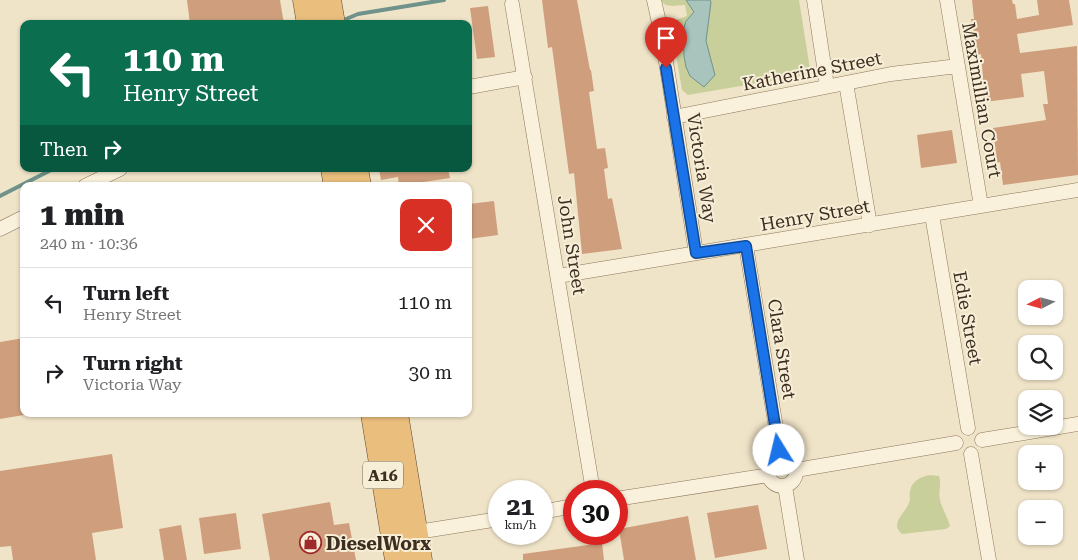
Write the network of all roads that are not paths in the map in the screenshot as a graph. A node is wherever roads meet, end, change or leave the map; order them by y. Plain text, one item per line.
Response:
1 (305, 0) edge
2 (329, 0) edge
3 (654, 0) edge
4 (814, 0) edge
5 (947, 0) edge
6 (512, 4) dead end
7 (308, 20) edge
8 (332, 20) edge
9 (958, 66) junction
10 (525, 77) junction
11 (846, 83) junction
12 (472, 86) edge
13 (827, 86) junction
14 (674, 117) junction
15 (114, 172) edge
16 (93, 182) edge
17 (1078, 190) edge
18 (981, 206) junction
19 (932, 214) junction
20 (20, 219) edge
21 (870, 225) junction
22 (0, 229) edge
23 (746, 246) junction
24 (696, 253) junction
25 (558, 276) junction
26 (374, 417) edge
27 (396, 417) edge
28 (1078, 424) edge
29 (968, 428) junction
30 (982, 440) junction
31 (956, 442) junction
32 (971, 454) junction
33 (780, 458) junction
34 (796, 470) junction
35 (769, 475) junction
36 (591, 480) edge
37 (785, 486) junction
38 (628, 498) edge
39 (488, 521) edge
40 (404, 534) junction
41 (397, 560) edge
42 (420, 560) edge
43 (797, 560) edge
44 (989, 560) edge

1 - 7 highway
2 - 8 highway
3 - 14 street, Victoria Way
4 - 13 street
5 - 9 street, Maximillian Court
6 - 10 street, John Street
9 - 11 street, Katherine Street
9 - 18 street, Maximillian Court
10 - 12 street
10 - 25 street, John Street
11 - 13 street, Katherine Street
11 - 21 street
13 - 14 street, Katherine Street
14 - 24 street, Victoria Way
15 - 16 street
17 - 18 street, Henry Street
18 - 19 street, Henry Street
19 - 21 street, Henry Street
19 - 29 street, Edie Street
20 - 22 street
21 - 23 street, Henry Street
23 - 24 street, Henry Street
23 - 33 street, Clara Street
24 - 25 street, Henry Street
25 - 36 street, John Street
26 - 40 highway, A16
27 - 40 highway, A16
28 - 30 street
29 - 30 street
29 - 31 street
30 - 32 street
31 - 32 street
31 - 34 street
32 - 44 street
33 - 34 street
33 - 35 street
34 - 37 street
35 - 37 street
35 - 38 street
37 - 43 street
39 - 40 street
40 - 41 highway, A16
40 - 42 highway, A16

